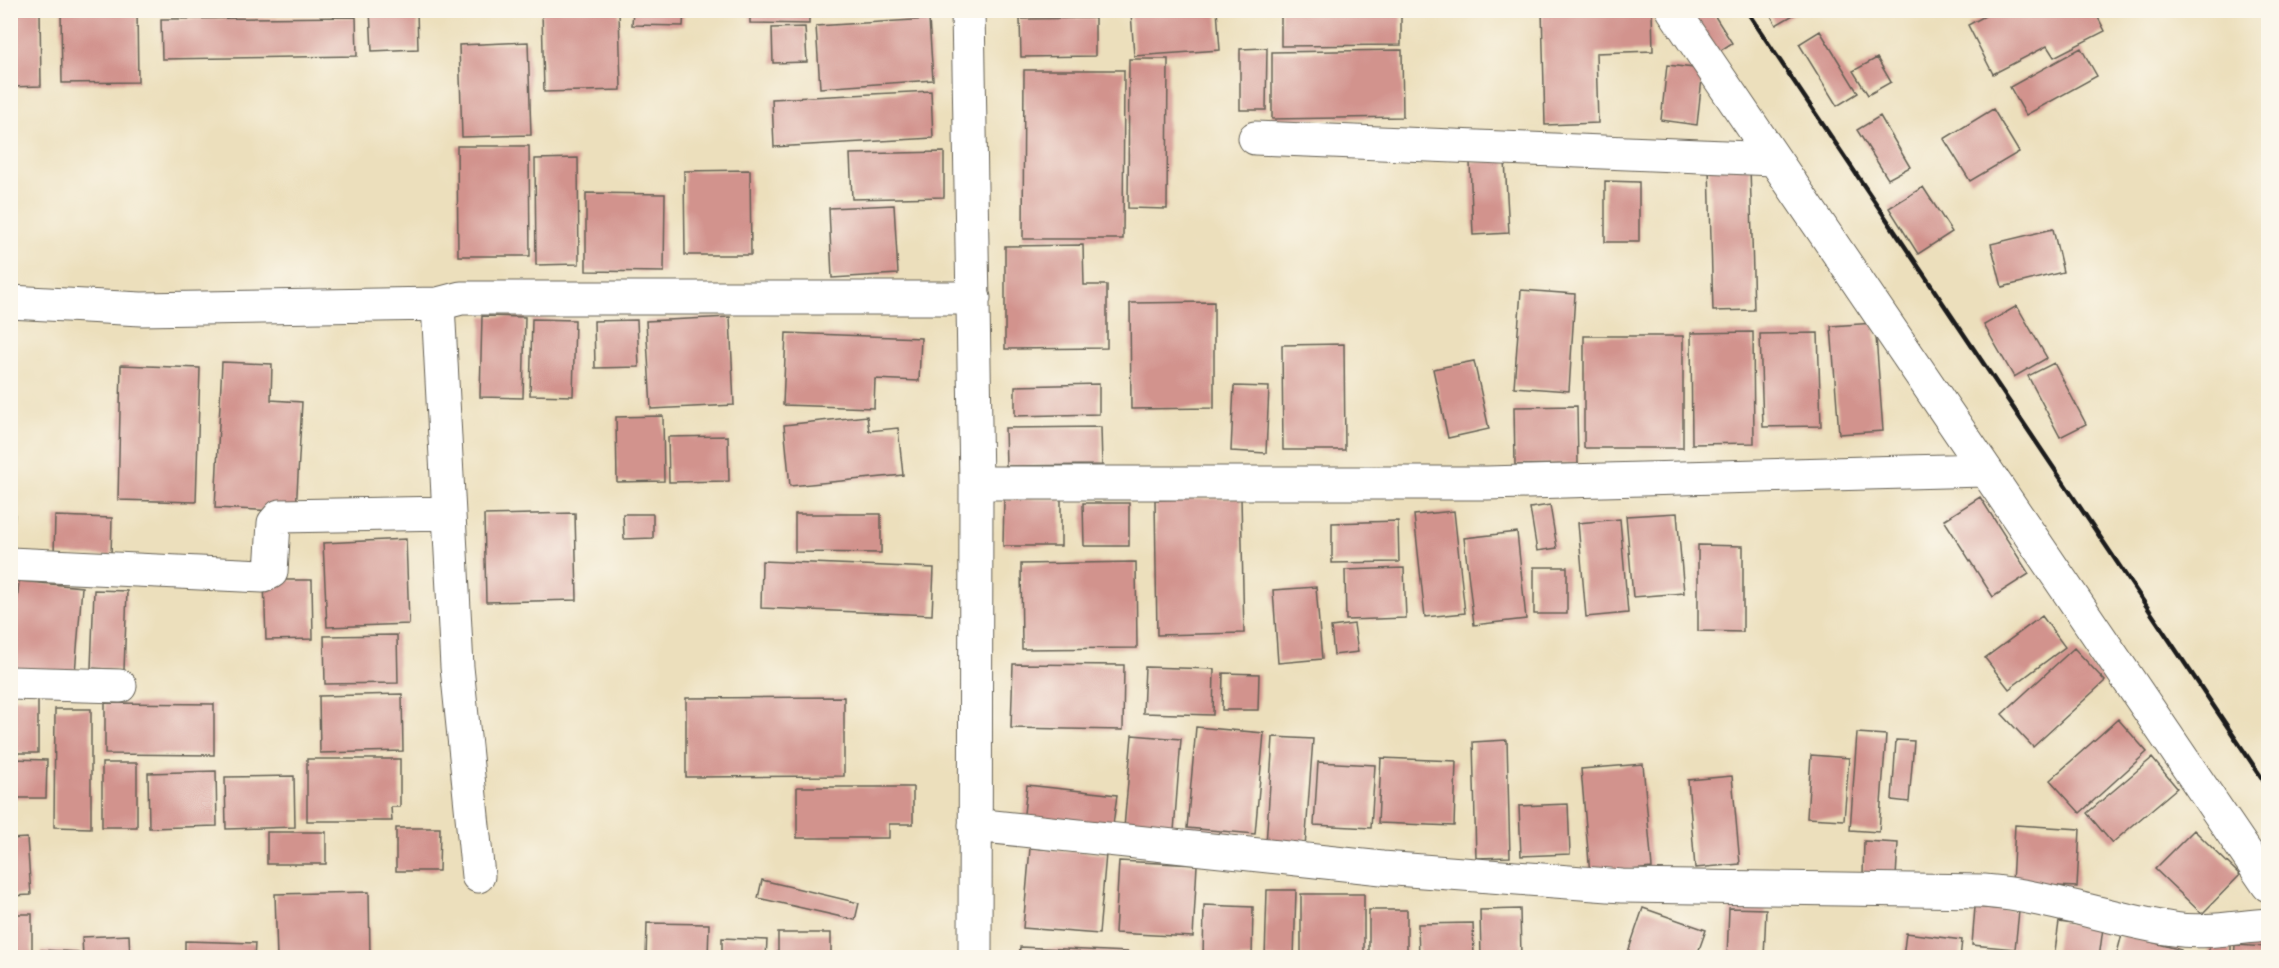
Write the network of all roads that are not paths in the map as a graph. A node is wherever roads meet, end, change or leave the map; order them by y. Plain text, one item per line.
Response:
1 (968, 10) edge
2 (1673, 10) edge
3 (1255, 138) dead end
4 (1774, 159) junction
5 (974, 298) junction
6 (10, 302) edge
7 (438, 304) junction
8 (1984, 470) junction
9 (976, 483) junction
10 (449, 513) junction
11 (10, 564) edge
12 (10, 683) edge
13 (120, 686) dead end
14 (975, 825) junction
15 (478, 876) dead end
16 (2268, 885) edge
17 (2268, 925) edge
18 (2201, 944) edge
19 (975, 957) edge

1 - 5 street
2 - 4 street
3 - 4 street
4 - 8 street
5 - 7 street
5 - 9 street
6 - 7 street
7 - 10 street
8 - 9 street
8 - 16 street
9 - 14 street
10 - 11 street
10 - 15 street
12 - 13 street
14 - 18 street
14 - 19 street
17 - 18 street

